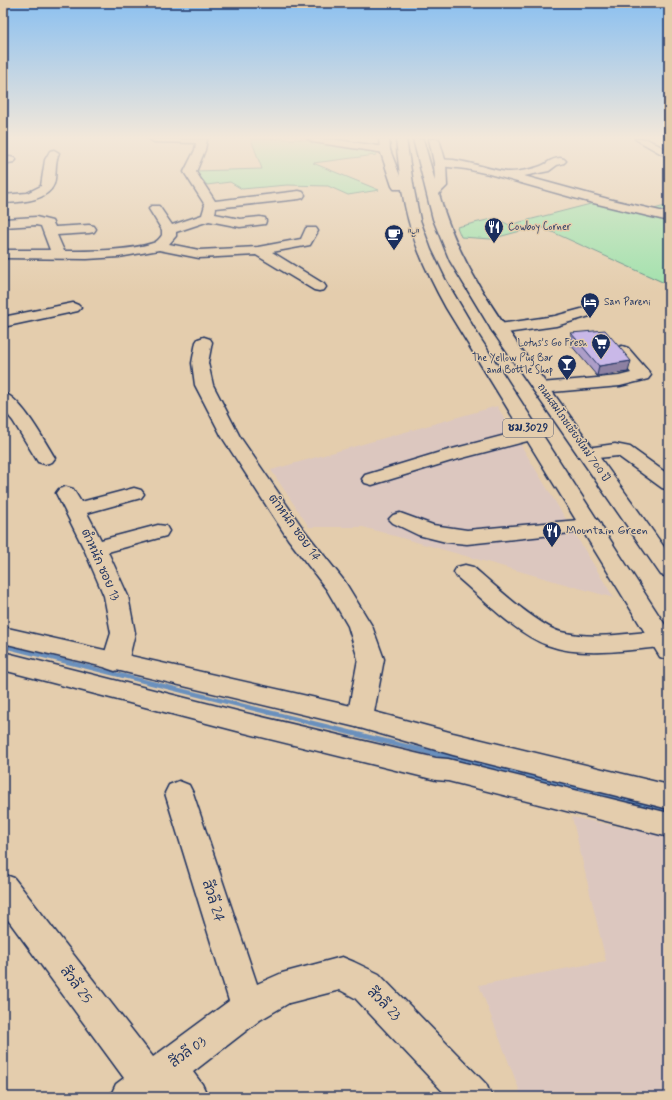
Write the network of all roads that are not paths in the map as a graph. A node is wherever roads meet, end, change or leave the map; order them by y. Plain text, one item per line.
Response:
1 (43, 190) edge
2 (199, 190) edge
3 (405, 190) edge
4 (408, 190) edge
5 (431, 190) edge
6 (436, 190) edge
7 (560, 190) edge
8 (40, 193) junction
9 (409, 194) junction
10 (432, 194) junction
11 (299, 195) dead end
12 (3, 199) edge
13 (50, 201) dead end
14 (155, 209) dead end
15 (209, 211) junction
16 (669, 217) edge
17 (260, 221) dead end
18 (4, 223) edge
19 (89, 229) dead end
20 (170, 230) junction
21 (50, 231) junction
22 (311, 231) dead end
23 (159, 246) junction
24 (258, 251) junction
25 (3, 254) edge
26 (58, 254) junction
27 (319, 287) dead end
28 (73, 308) dead end
29 (584, 313) dead end
30 (3, 322) edge
31 (499, 329) junction
32 (204, 342) dead end
33 (622, 351) edge
34 (541, 388) junction
35 (3, 398) edge
36 (532, 434) junction
37 (587, 453) junction
38 (45, 458) dead end
39 (372, 479) dead end
40 (669, 484) edge
41 (134, 494) dead end
42 (400, 519) dead end
43 (590, 525) junction
44 (158, 531) dead end
45 (95, 549) junction
46 (669, 570) edge
47 (465, 572) dead end
48 (3, 635) edge
49 (665, 645) edge
50 (3, 661) edge
51 (115, 662) junction
52 (360, 718) junction
53 (179, 793) dead end
54 (669, 797) edge
55 (669, 825) edge
56 (3, 888) edge
57 (248, 1008) junction
58 (148, 1082) edge
59 (189, 1097) edge
60 (473, 1097) edge

1 - 8 street
2 - 15 street
3 - 9 street
4 - 9 street, ชม.3029
5 - 10 street, ถนนสมโภชเชียงใหม่ 700 ปี / ชม.3029
6 - 10 street
7 - 16 street
8 - 12 street
8 - 13 street
9 - 36 street, ชม.3029
10 - 31 street, ถนนสมโภชเชียงใหม่ 700 ปี / ชม.3029
11 - 15 street
14 - 20 street
15 - 17 street
15 - 20 street
18 - 21 street
19 - 21 street
20 - 23 street
21 - 26 street
22 - 24 street
23 - 24 street
23 - 26 street
24 - 27 street
25 - 26 street
28 - 30 street
29 - 31 street
31 - 34 street, ถนนสมโภชเชียงใหม่ 700 ปี / ชม.3029
32 - 52 street, ตำหนัก ซอย 14
33 - 34 street
34 - 37 street, ถนนสมโภชเชียงใหม่ 700 ปี / ชม.3029
35 - 38 street
36 - 39 street
36 - 43 street, ชม.3029
37 - 40 street
37 - 46 street, ถนนสมโภชเชียงใหม่ 700 ปี / ชม.3029
41 - 45 street, ตำหนัก ซอย 13
42 - 43 street
43 - 49 street, ชม.3029
44 - 45 street
45 - 51 street, ตำหนัก ซอย 13
47 - 49 street
48 - 51 street
50 - 55 street
51 - 52 street
52 - 54 street
53 - 57 street, สีวลี 24
56 - 58 street, สีวลี 25
57 - 58 street, สีวลี 03
57 - 60 street, สีวลี 23
58 - 59 street, สีวลี 25

